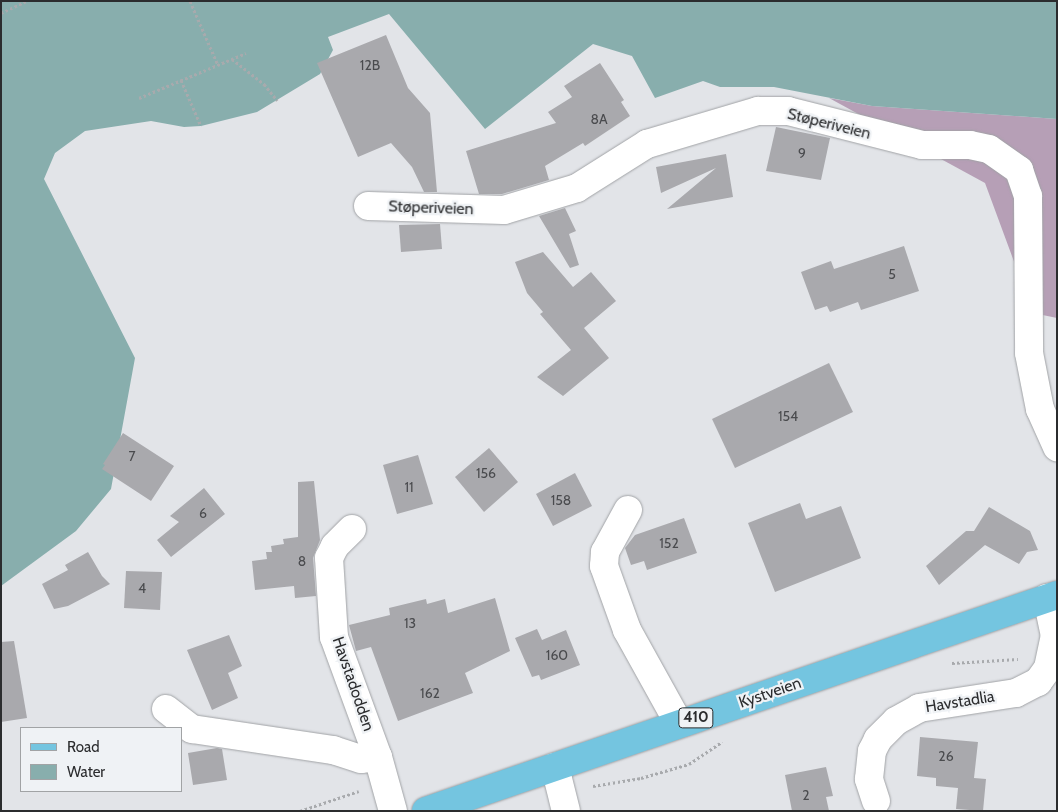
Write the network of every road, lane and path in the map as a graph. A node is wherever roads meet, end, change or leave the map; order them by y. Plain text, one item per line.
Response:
1 (27, 1) edge
2 (190, 1) edge
3 (1, 13) edge
4 (246, 53) dead end
5 (232, 59) junction
6 (218, 65) junction
7 (181, 80) junction
8 (139, 98) dead end
9 (277, 100) dead end
10 (201, 126) dead end
11 (368, 206) dead end
12 (1057, 447) edge
13 (628, 510) dead end
14 (352, 529) dead end
15 (1052, 596) edge
16 (166, 709) dead end
17 (679, 724) junction
18 (728, 738) dead end
19 (378, 757) junction
20 (555, 766) junction
21 (564, 802) edge
22 (877, 807) edge
23 (393, 811) edge
24 (426, 811) edge

1 - 3 path
2 - 6 path
4 - 5 path
5 - 6 path
5 - 9 path
6 - 7 path
7 - 8 path
7 - 10 path
11 - 12 street, Støperiveien
13 - 17 street
14 - 19 street, Havstadodden
15 - 17 main road, Kystveien / 410
15 - 22 street, Havstadlia
16 - 19 street, Havstadodden
17 - 20 main road, Kystveien / 410
18 - 21 path
19 - 23 street, Havstadodden
20 - 21 street
20 - 24 main road, Kystveien / 410

